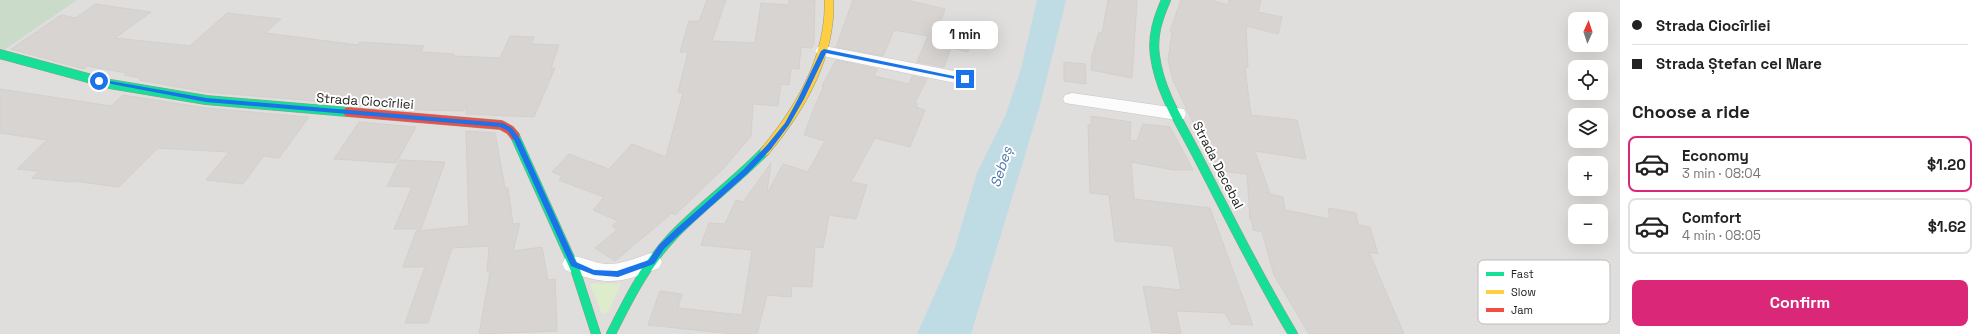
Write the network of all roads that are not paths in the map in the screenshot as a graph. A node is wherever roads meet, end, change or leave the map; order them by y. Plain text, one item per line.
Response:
1 (829, 0) edge
2 (1166, 0) edge
3 (824, 51) junction
4 (0, 54) edge
5 (965, 79) dead end
6 (1072, 99) dead end
7 (1177, 114) junction
8 (651, 262) junction
9 (573, 264) junction
10 (596, 334) edge
11 (611, 334) edge
12 (1293, 334) edge

1 - 3 street
2 - 7 street, Strada Decebal
3 - 5 street
3 - 8 street
4 - 9 street, Strada Ciocîrliei
6 - 7 street
7 - 12 street, Strada Decebal
8 - 9 street
8 - 11 street
9 - 10 street, Strada Ciocîrliei

